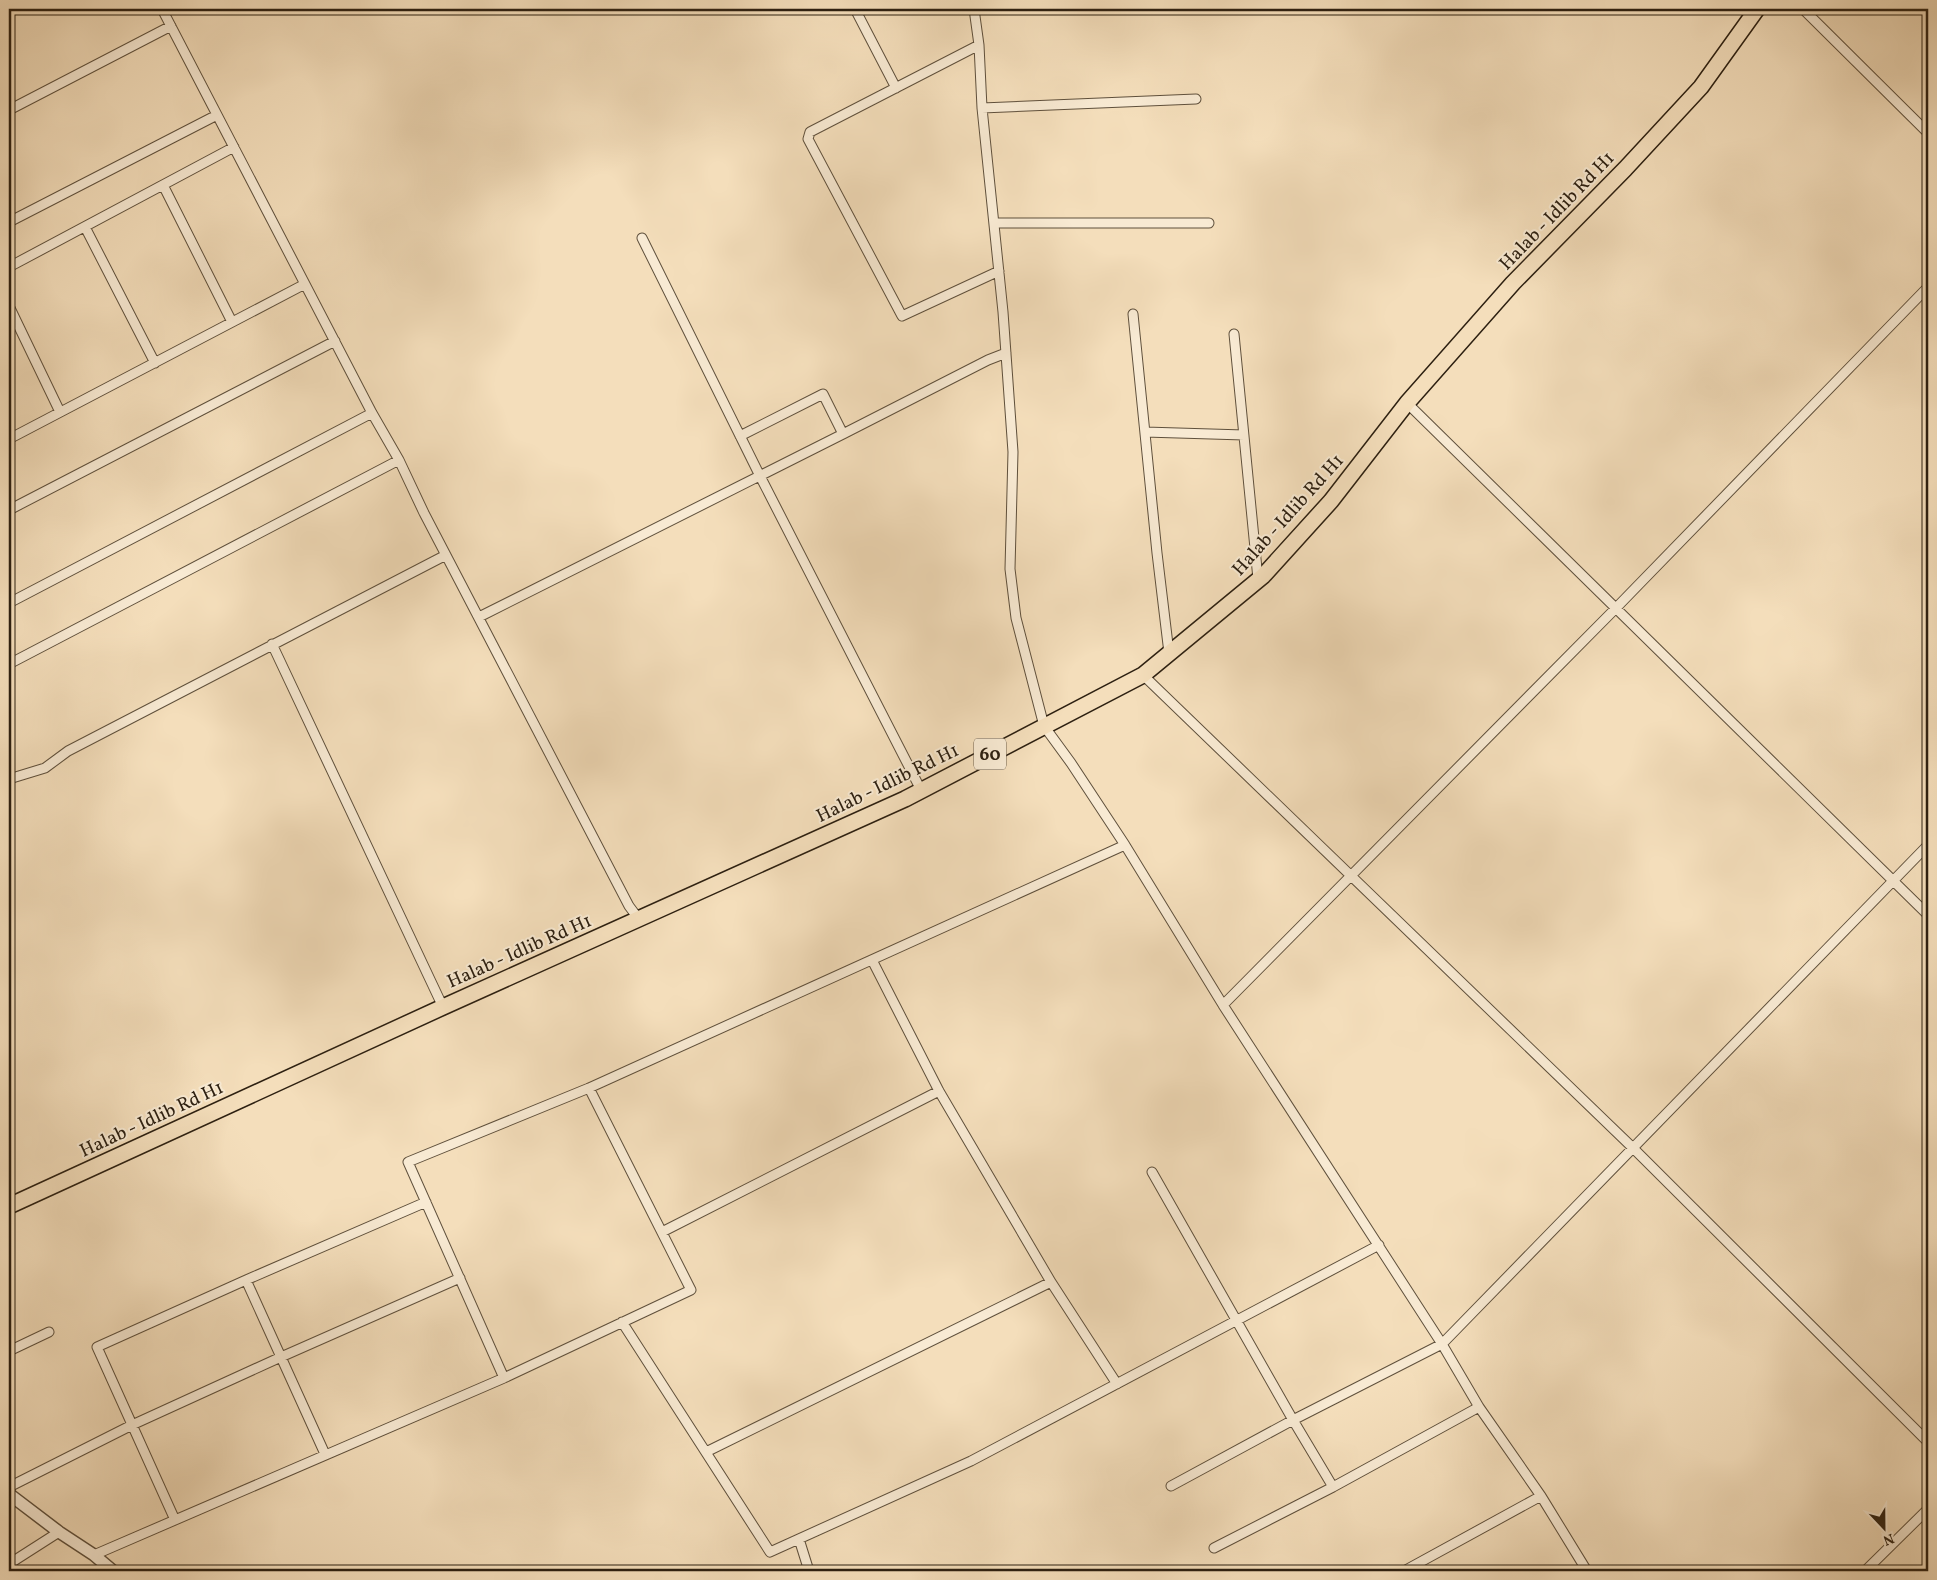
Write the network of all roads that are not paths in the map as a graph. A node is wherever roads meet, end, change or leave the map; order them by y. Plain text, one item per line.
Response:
1 (162, 9) edge
2 (855, 9) edge
3 (974, 9) edge
4 (1757, 9) edge
5 (1803, 9) edge
6 (171, 26) junction
7 (979, 45) junction
8 (896, 88) junction
9 (1196, 99) dead end
10 (982, 108) junction
11 (9, 110) edge
12 (217, 115) junction
13 (1928, 133) edge
14 (234, 147) junction
15 (164, 185) junction
16 (9, 222) edge
17 (995, 223) junction
18 (1209, 223) dead end
19 (85, 226) junction
20 (642, 238) dead end
21 (9, 267) edge
22 (999, 271) junction
23 (305, 284) junction
24 (1928, 287) edge
25 (9, 306) edge
26 (1133, 314) dead end
27 (232, 322) junction
28 (1234, 334) dead end
29 (335, 340) junction
30 (1006, 353) junction
31 (155, 363) junction
32 (1407, 404) junction
33 (60, 412) junction
34 (372, 413) junction
35 (1145, 432) junction
36 (842, 434) junction
37 (1244, 435) junction
38 (740, 436) junction
39 (9, 439) edge
40 (399, 460) junction
41 (760, 476) junction
42 (9, 510) edge
43 (446, 554) junction
44 (1258, 580) junction
45 (9, 603) edge
46 (1615, 608) junction
47 (479, 618) junction
48 (272, 644) junction
49 (1169, 653) junction
50 (9, 664) edge
51 (1143, 675) junction
52 (1044, 726) junction
53 (9, 779) edge
54 (921, 790) junction
55 (1125, 845) junction
56 (1928, 845) edge
57 (1352, 875) junction
58 (1894, 880) junction
59 (1928, 914) edge
60 (638, 918) junction
61 (872, 960) junction
62 (1223, 1005) junction
63 (443, 1006) junction
64 (590, 1088) junction
65 (939, 1091) junction
66 (1633, 1148) junction
67 (1152, 1172) dead end
68 (426, 1202) junction
69 (9, 1206) edge
70 (662, 1232) junction
71 (1379, 1245) junction
72 (460, 1278) junction
73 (246, 1280) junction
74 (1051, 1282) junction
75 (1237, 1320) junction
76 (622, 1322) junction
77 (49, 1332) dead end
78 (1442, 1344) junction
79 (9, 1351) edge
80 (281, 1357) junction
81 (504, 1378) junction
82 (1117, 1384) junction
83 (1479, 1407) junction
84 (1293, 1420) junction
85 (132, 1425) junction
86 (1928, 1442) edge
87 (706, 1452) junction
88 (325, 1454) junction
89 (1172, 1486) dead end
90 (9, 1487) edge
91 (1333, 1487) junction
92 (9, 1494) edge
93 (1541, 1496) junction
94 (1928, 1508) edge
95 (175, 1520) junction
96 (59, 1532) junction
97 (799, 1539) junction
98 (1214, 1548) dead end
99 (94, 1555) junction
100 (9, 1564) edge
101 (113, 1571) edge
102 (809, 1571) edge
103 (1404, 1571) edge
104 (1587, 1571) edge
105 (1865, 1571) edge

1 - 6 street
2 - 8 street
3 - 7 street
4 - 32 highway, Halab - Idlib Rd H1 / 60
5 - 13 street
6 - 11 street
6 - 12 street
7 - 8 street
7 - 10 street
8 - 22 street
9 - 10 street
10 - 17 street
12 - 14 street
12 - 16 street
14 - 15 street
14 - 23 street
15 - 19 street
15 - 27 street
17 - 18 street
17 - 22 street
19 - 21 street
19 - 31 street
20 - 38 street
22 - 30 street
23 - 27 street
23 - 29 street
24 - 46 street
25 - 33 street
26 - 35 street
27 - 31 street
28 - 37 street
29 - 34 street
29 - 42 street
30 - 36 street
30 - 52 street
31 - 33 street
32 - 44 highway, Halab - Idlib Rd H1 / 60
32 - 46 street
33 - 39 street
34 - 40 street
34 - 45 street
35 - 37 street
35 - 49 street
36 - 38 street
36 - 41 street
37 - 44 street
38 - 41 street
40 - 43 street
40 - 50 street
41 - 47 street
41 - 54 street
43 - 47 street
43 - 48 street
44 - 49 highway, Halab - Idlib Rd H1 / 60
46 - 57 street
46 - 58 street
47 - 60 street
48 - 53 street
48 - 63 street
49 - 51 highway, Halab - Idlib Rd H1 / 60
51 - 52 highway, Halab - Idlib Rd H1 / 60
51 - 57 street
52 - 54 highway, Halab - Idlib Rd H1 / 60
52 - 55 street
54 - 60 highway, Halab - Idlib Rd H1 / 60
55 - 61 street
55 - 62 street
56 - 58 street
57 - 62 street
57 - 66 street
58 - 59 street
58 - 66 street
60 - 63 highway, Halab - Idlib Rd H1 / 60
61 - 64 street
61 - 65 street
62 - 71 street
63 - 69 highway, Halab - Idlib Rd H1 / 60
64 - 68 street
64 - 70 street
65 - 70 street
65 - 74 street
66 - 78 street
66 - 86 street
67 - 75 street
68 - 72 street
68 - 73 street
70 - 76 street
71 - 75 street
71 - 78 street
72 - 80 street
72 - 81 street
73 - 80 street
73 - 85 street
74 - 82 street
74 - 87 street
75 - 82 street
75 - 84 street
76 - 81 street
76 - 87 street
77 - 79 street
78 - 83 street
78 - 84 street
80 - 85 street
80 - 88 street
81 - 88 street
82 - 97 street
83 - 91 street
83 - 93 street
84 - 89 street
84 - 91 street
85 - 90 street
85 - 95 street
87 - 97 street
88 - 95 street
91 - 98 street
92 - 96 street
93 - 103 street
93 - 104 street
94 - 105 street
95 - 99 street
96 - 99 street
96 - 100 street
97 - 102 street
99 - 101 street

